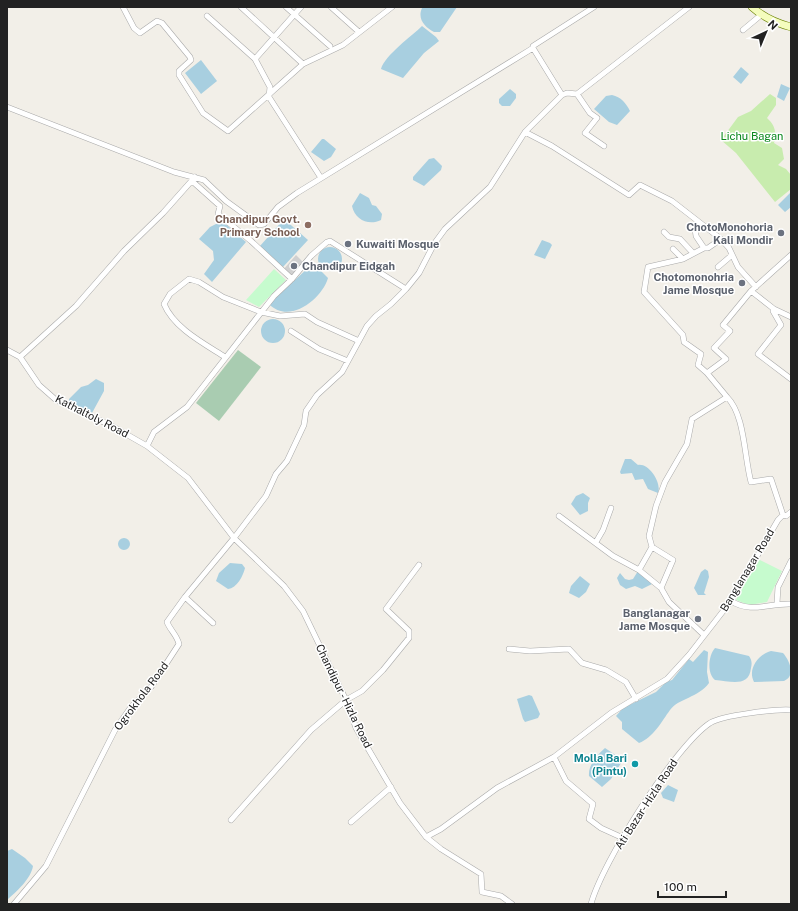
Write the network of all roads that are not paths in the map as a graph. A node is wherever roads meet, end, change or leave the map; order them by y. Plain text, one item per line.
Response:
1 (123, 7) edge
2 (241, 7) edge
3 (286, 7) edge
4 (300, 7) edge
5 (331, 7) edge
6 (392, 7) edge
7 (594, 7) edge
8 (690, 7) edge
9 (752, 7) edge
10 (294, 14) junction
11 (761, 15) junction
12 (207, 16) dead end
13 (791, 27) edge
14 (743, 30) dead end
15 (359, 32) junction
16 (274, 36) junction
17 (330, 46) dead end
18 (533, 48) junction
19 (255, 59) junction
20 (303, 64) junction
21 (269, 93) junction
22 (577, 94) junction
23 (562, 95) junction
24 (7, 107) edge
25 (525, 132) junction
26 (604, 146) dead end
27 (321, 178) junction
28 (193, 179) junction
29 (695, 229) dead end
30 (664, 232) dead end
31 (721, 239) junction
32 (704, 248) junction
33 (673, 249) dead end
34 (693, 253) junction
35 (732, 255) junction
36 (791, 255) edge
37 (683, 259) junction
38 (718, 267) dead end
39 (292, 279) junction
40 (756, 287) junction
41 (406, 289) junction
42 (751, 291) junction
43 (774, 309) junction
44 (261, 312) junction
45 (791, 317) edge
46 (291, 331) dead end
47 (359, 341) junction
48 (7, 350) edge
49 (20, 357) junction
50 (225, 357) junction
51 (348, 361) junction
52 (707, 373) junction
53 (791, 379) edge
54 (727, 397) junction
55 (147, 446) junction
56 (611, 508) dead end
57 (791, 512) edge
58 (783, 515) junction
59 (559, 516) dead end
60 (234, 538) junction
61 (596, 542) junction
62 (652, 547) junction
63 (790, 564) edge
64 (419, 565) dead end
65 (639, 570) junction
66 (661, 588) junction
67 (185, 597) junction
68 (731, 601) junction
69 (778, 603) junction
70 (791, 604) edge
71 (213, 623) dead end
72 (704, 635) junction
73 (509, 649) dead end
74 (636, 699) junction
75 (346, 700) junction
76 (791, 710) edge
77 (554, 757) junction
78 (391, 787) junction
79 (232, 820) dead end
80 (351, 822) dead end
81 (426, 837) junction
82 (623, 838) junction
83 (14, 904) edge
84 (512, 904) edge
85 (591, 904) edge

1 - 21 street
2 - 16 street
3 - 10 street
4 - 10 street
5 - 15 street
6 - 15 street
7 - 18 street
8 - 22 street
9 - 11 main road
10 - 16 street
10 - 17 street
11 - 13 main road
11 - 14 street
12 - 19 street
15 - 20 street
16 - 19 street
16 - 20 street
18 - 23 street
18 - 27 street
19 - 21 street
20 - 21 street
21 - 27 street
22 - 23 street
22 - 26 street
23 - 25 street, Ogrokhola Road
24 - 28 street
25 - 31 street
25 - 41 street, Ogrokhola Road
27 - 28 street
28 - 39 street
28 - 49 street
29 - 32 street
30 - 34 street
31 - 32 street
31 - 35 street
32 - 34 street
33 - 37 street
34 - 37 street
35 - 38 street
35 - 40 street
36 - 40 street
37 - 52 street
39 - 41 street
39 - 44 street
40 - 42 street
41 - 47 street, Ogrokhola Road
42 - 43 street
42 - 52 street
43 - 45 street
43 - 53 street
44 - 47 street
44 - 50 street
44 - 50 street
46 - 51 street
47 - 51 street, Ogrokhola Road
48 - 49 street, Kathaltoly Road
49 - 55 street, Kathaltoly Road
50 - 55 street
51 - 60 street, Ogrokhola Road
52 - 54 street
54 - 58 street
54 - 62 street
55 - 60 street, Kathaltoly Road
56 - 61 street
57 - 58 street
58 - 68 street, Banglanagar Road
59 - 61 street
60 - 67 street, Ogrokhola Road
60 - 75 street, Chandipur - Hizla Road
61 - 65 street
62 - 65 street
62 - 66 street
63 - 69 street
64 - 75 street
65 - 66 street
66 - 72 street
67 - 71 street
67 - 83 street, Ogrokhola Road
68 - 69 street
68 - 72 street, Banglanagar Road
69 - 70 street
72 - 74 street, Banglanagar Road
73 - 74 street
74 - 77 street, Banglanagar Road
75 - 78 street, Chandipur - Hizla Road
75 - 79 street
76 - 82 street, Ati Bazar- Hizla Road
77 - 81 street
77 - 82 street
78 - 80 street
78 - 81 street, Chandipur - Hizla Road
81 - 84 street, Chandipur - Hizla Road
82 - 85 street, Ati Bazar- Hizla Road

